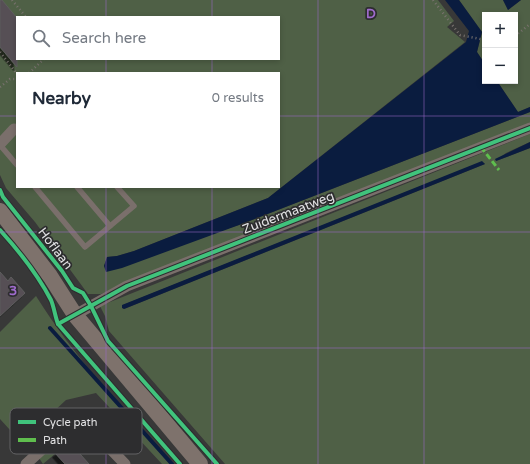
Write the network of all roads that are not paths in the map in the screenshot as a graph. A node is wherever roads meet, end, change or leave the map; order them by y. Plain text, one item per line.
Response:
1 (15, 128) edge
2 (530, 128) edge
3 (0, 145) edge
4 (16, 165) edge
5 (36, 188) edge
6 (77, 188) edge
7 (118, 188) edge
8 (0, 211) edge
9 (110, 226) junction
10 (75, 315) junction
11 (37, 454) edge
12 (115, 454) edge
13 (26, 464) edge
14 (125, 464) edge
15 (200, 464) edge

1 - 3 street
2 - 10 street, Zuidermaatweg
3 - 4 lane
5 - 9 lane
6 - 9 lane
7 - 9 lane
8 - 10 main road, Hoflaan
10 - 15 main road, Hoflaan
11 - 13 street
12 - 14 street

